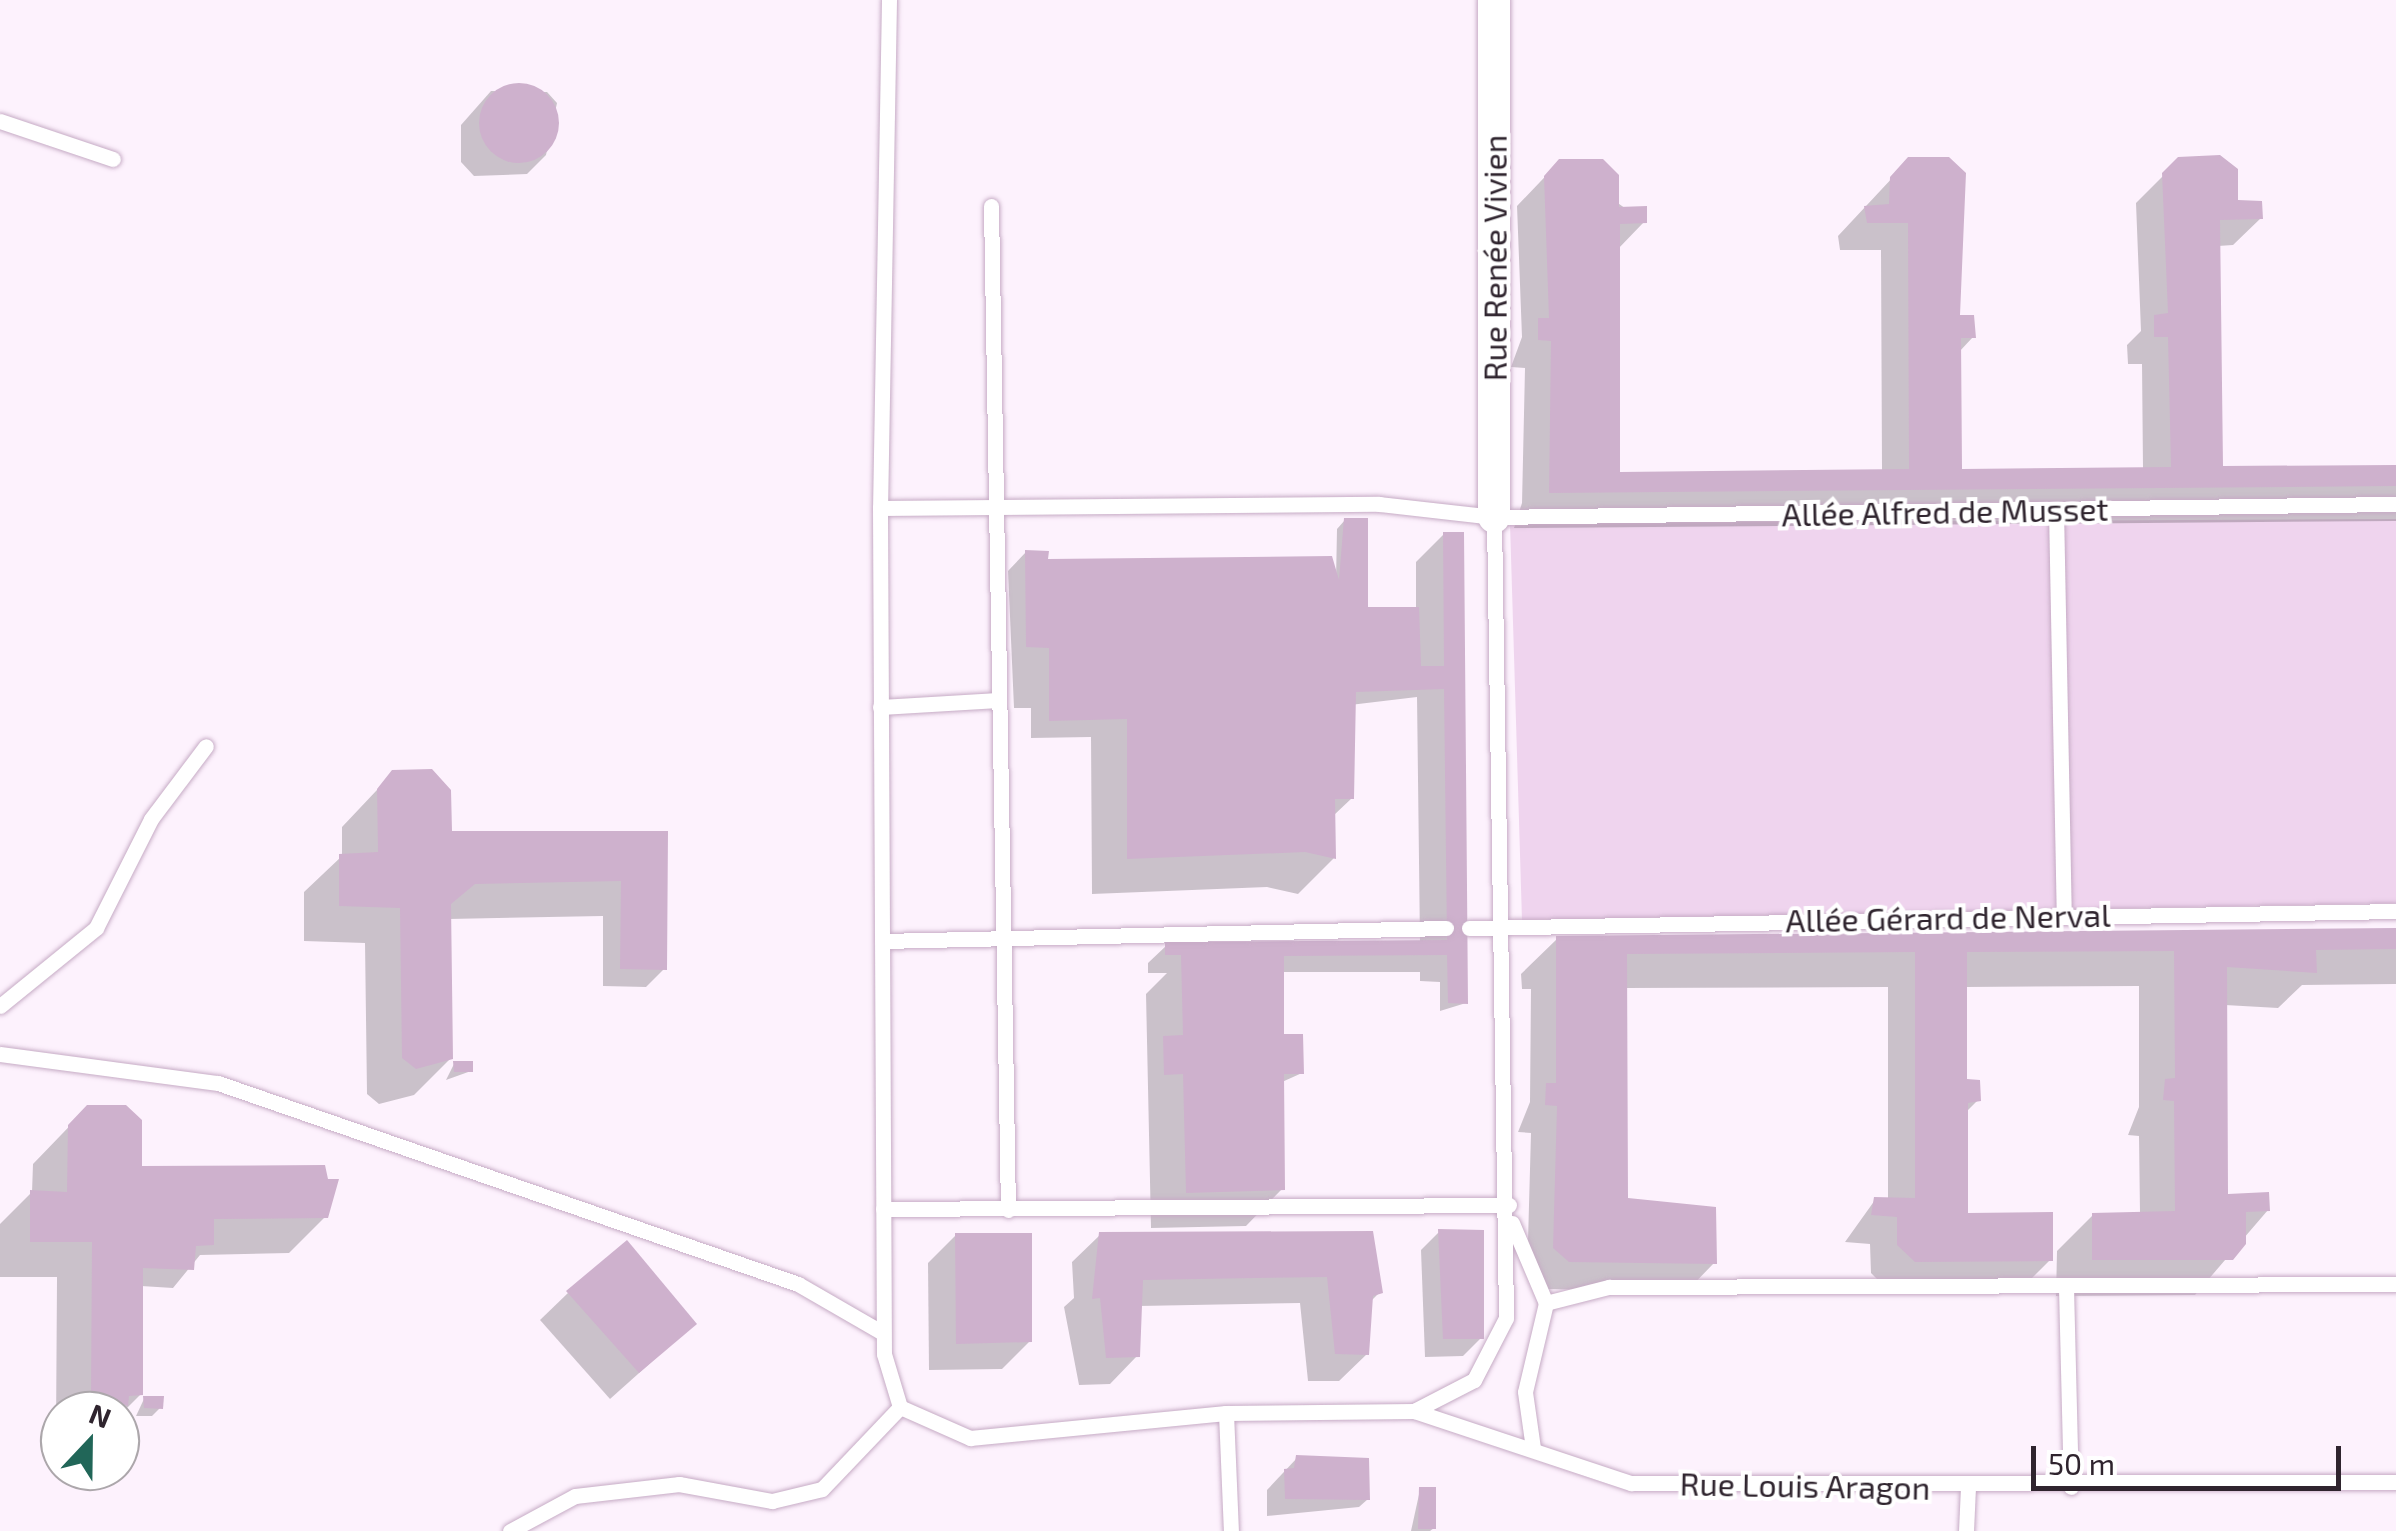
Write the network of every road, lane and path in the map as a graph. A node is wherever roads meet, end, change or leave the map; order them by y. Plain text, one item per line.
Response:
1 (889, 0) edge
2 (1494, 0) edge
3 (0, 122) edge
4 (112, 159) dead end
5 (991, 206) dead end
6 (2396, 504) edge
7 (880, 508) junction
8 (993, 508) junction
9 (2056, 509) junction
10 (1494, 517) junction
11 (999, 700) junction
12 (880, 707) junction
13 (206, 746) dead end
14 (2396, 911) edge
15 (2064, 914) junction
16 (1446, 928) dead end
17 (1469, 928) dead end
18 (1500, 928) junction
19 (1000, 933) junction
20 (882, 941) junction
21 (0, 1006) edge
22 (0, 1054) edge
23 (883, 1209) junction
24 (1008, 1210) junction
25 (1510, 1212) junction
26 (2396, 1284) edge
27 (2066, 1287) junction
28 (1546, 1304) junction
29 (884, 1333) junction
30 (900, 1407) junction
31 (1414, 1411) junction
32 (1226, 1412) junction
33 (1533, 1448) junction
34 (2396, 1482) edge
35 (1968, 1486) junction
36 (2071, 1487) junction
37 (510, 1531) edge
38 (1231, 1531) edge
39 (1966, 1531) edge

1 - 7 lane
2 - 10 street, Rue Renée Vivien
3 - 4 lane
5 - 8 lane
6 - 9 lane, Allée Alfred de Musset
7 - 8 lane, Allée Alfred de Musset
7 - 12 lane
8 - 10 lane, Allée Alfred de Musset
8 - 11 lane
9 - 10 lane, Allée Alfred de Musset
9 - 15 lane
10 - 18 lane
11 - 12 lane
11 - 19 lane
12 - 20 lane
13 - 21 lane
14 - 15 lane, Allée Gérard de Nerval
15 - 18 lane, Allée Gérard de Nerval
16 - 19 lane
17 - 18 lane, Allée Gérard de Nerval
18 - 25 lane
19 - 20 lane
19 - 24 lane
20 - 23 lane
22 - 29 lane
23 - 24 lane
23 - 29 lane
24 - 25 lane
25 - 28 lane
25 - 31 lane
26 - 27 lane
27 - 28 lane
27 - 36 lane
28 - 33 lane
29 - 30 lane
30 - 32 lane, Rue Louis Aragon
30 - 37 lane
31 - 32 lane, Rue Louis Aragon
31 - 33 lane, Rue Louis Aragon
32 - 38 lane
33 - 35 lane, Rue Louis Aragon
34 - 36 lane, Rue Louis Aragon
35 - 36 lane, Rue Louis Aragon
35 - 39 lane

